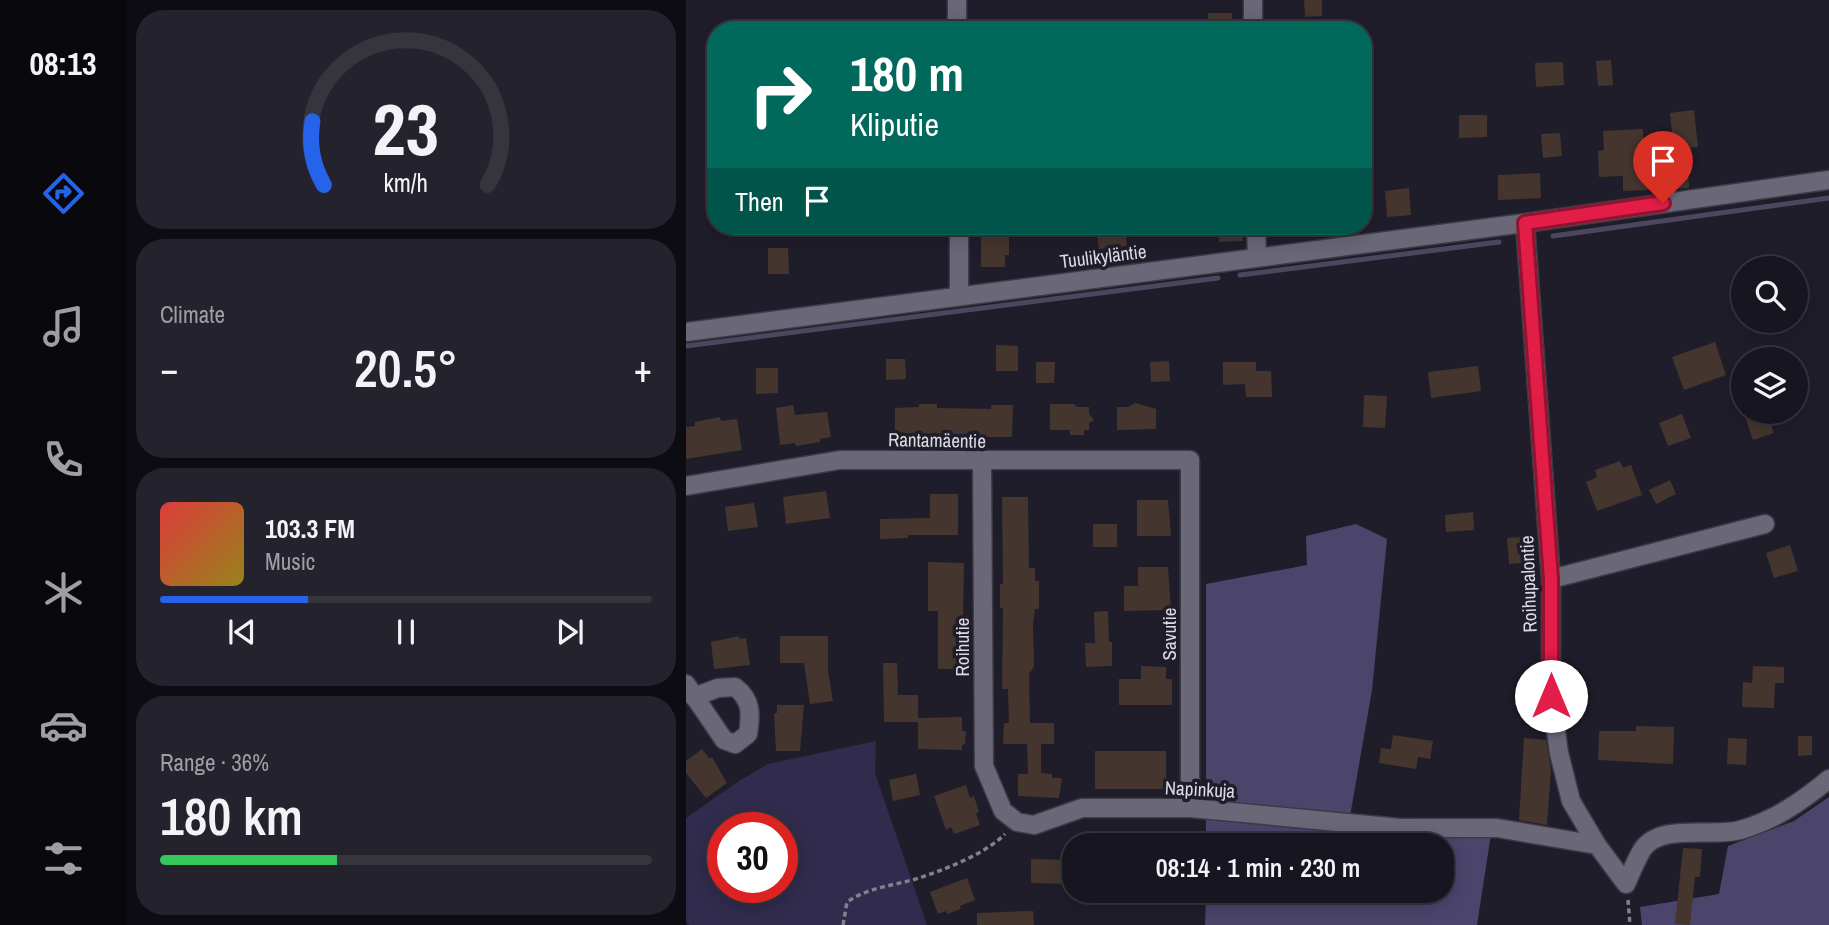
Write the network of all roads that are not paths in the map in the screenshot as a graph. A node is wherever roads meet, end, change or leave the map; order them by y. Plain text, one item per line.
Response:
1 (957, 0) edge
2 (1253, 0) edge
3 (957, 21) edge
4 (1253, 21) edge
5 (1829, 180) edge
6 (1525, 223) junction
7 (959, 235) edge
8 (1256, 235) edge
9 (1257, 257) junction
10 (959, 295) junction
11 (686, 332) edge
12 (1190, 460) joint
13 (982, 461) junction
14 (686, 486) edge
15 (1765, 524) dead end
16 (1551, 579) junction
17 (1829, 779) edge
18 (1190, 808) junction
19 (1017, 822) joint
20 (1597, 845) junction

1 - 3 street
2 - 4 street
5 - 6 street, Tuulikyläntie
6 - 9 street, Tuulikyläntie
6 - 16 street, Roihupalontie
7 - 10 street
8 - 9 street
9 - 10 street, Tuulikyläntie
10 - 11 street, Tuulikyläntie
12 - 13 street, Rantamäentie
12 - 18 street, Savutie
13 - 14 street, Rantamäentie
13 - 19 street, Roihutie
15 - 16 street
16 - 20 street, Roihupalontie
17 - 20 street, Roihupalontie
18 - 19 street, Napinkuja
18 - 20 street, Napinkuja

